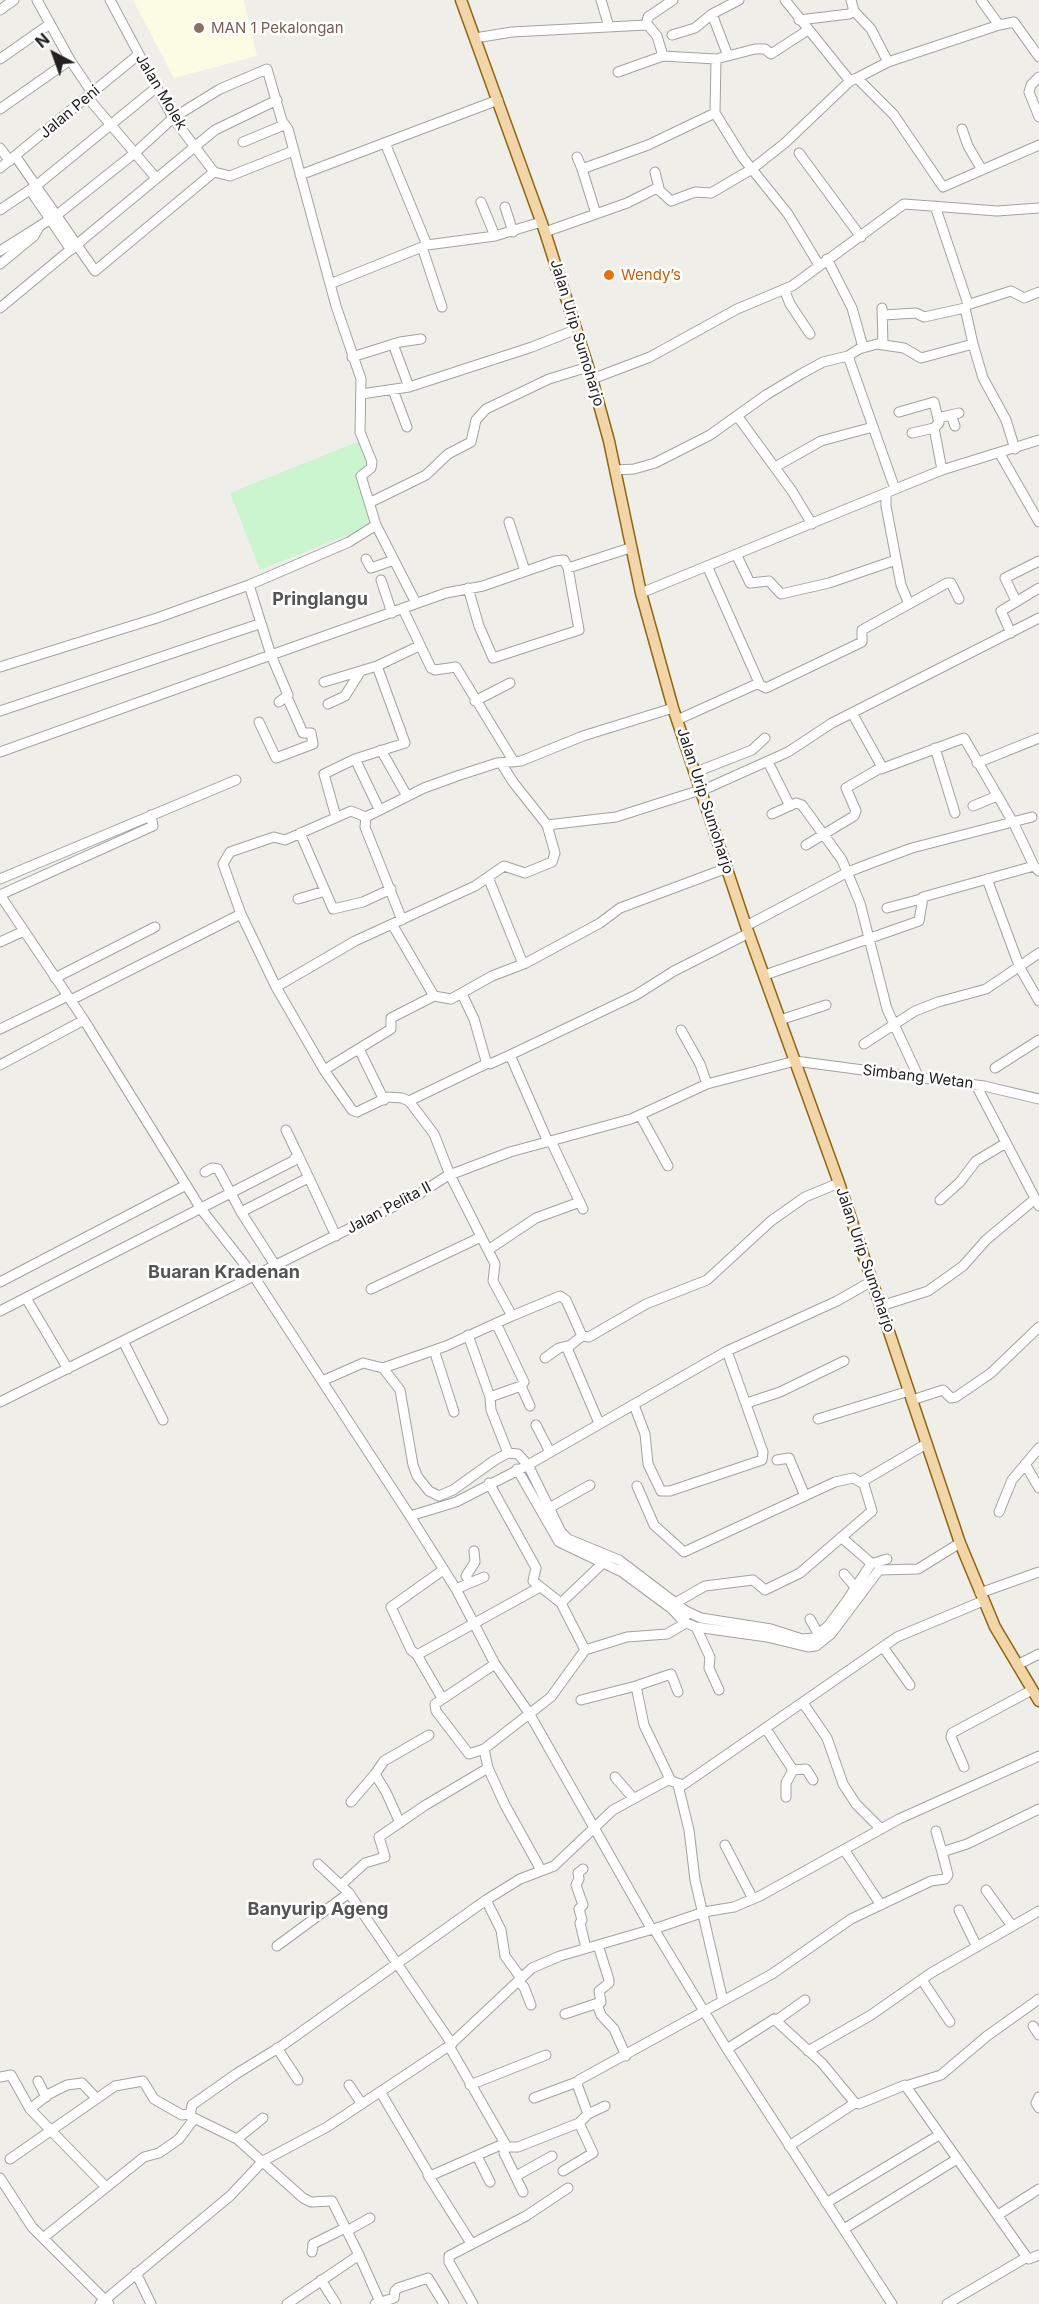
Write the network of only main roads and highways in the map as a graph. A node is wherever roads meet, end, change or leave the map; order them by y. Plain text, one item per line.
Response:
1 (461, 0) edge
2 (1039, 1701) edge

1 - 2 main road, Jalan Urip Sumoharjo

